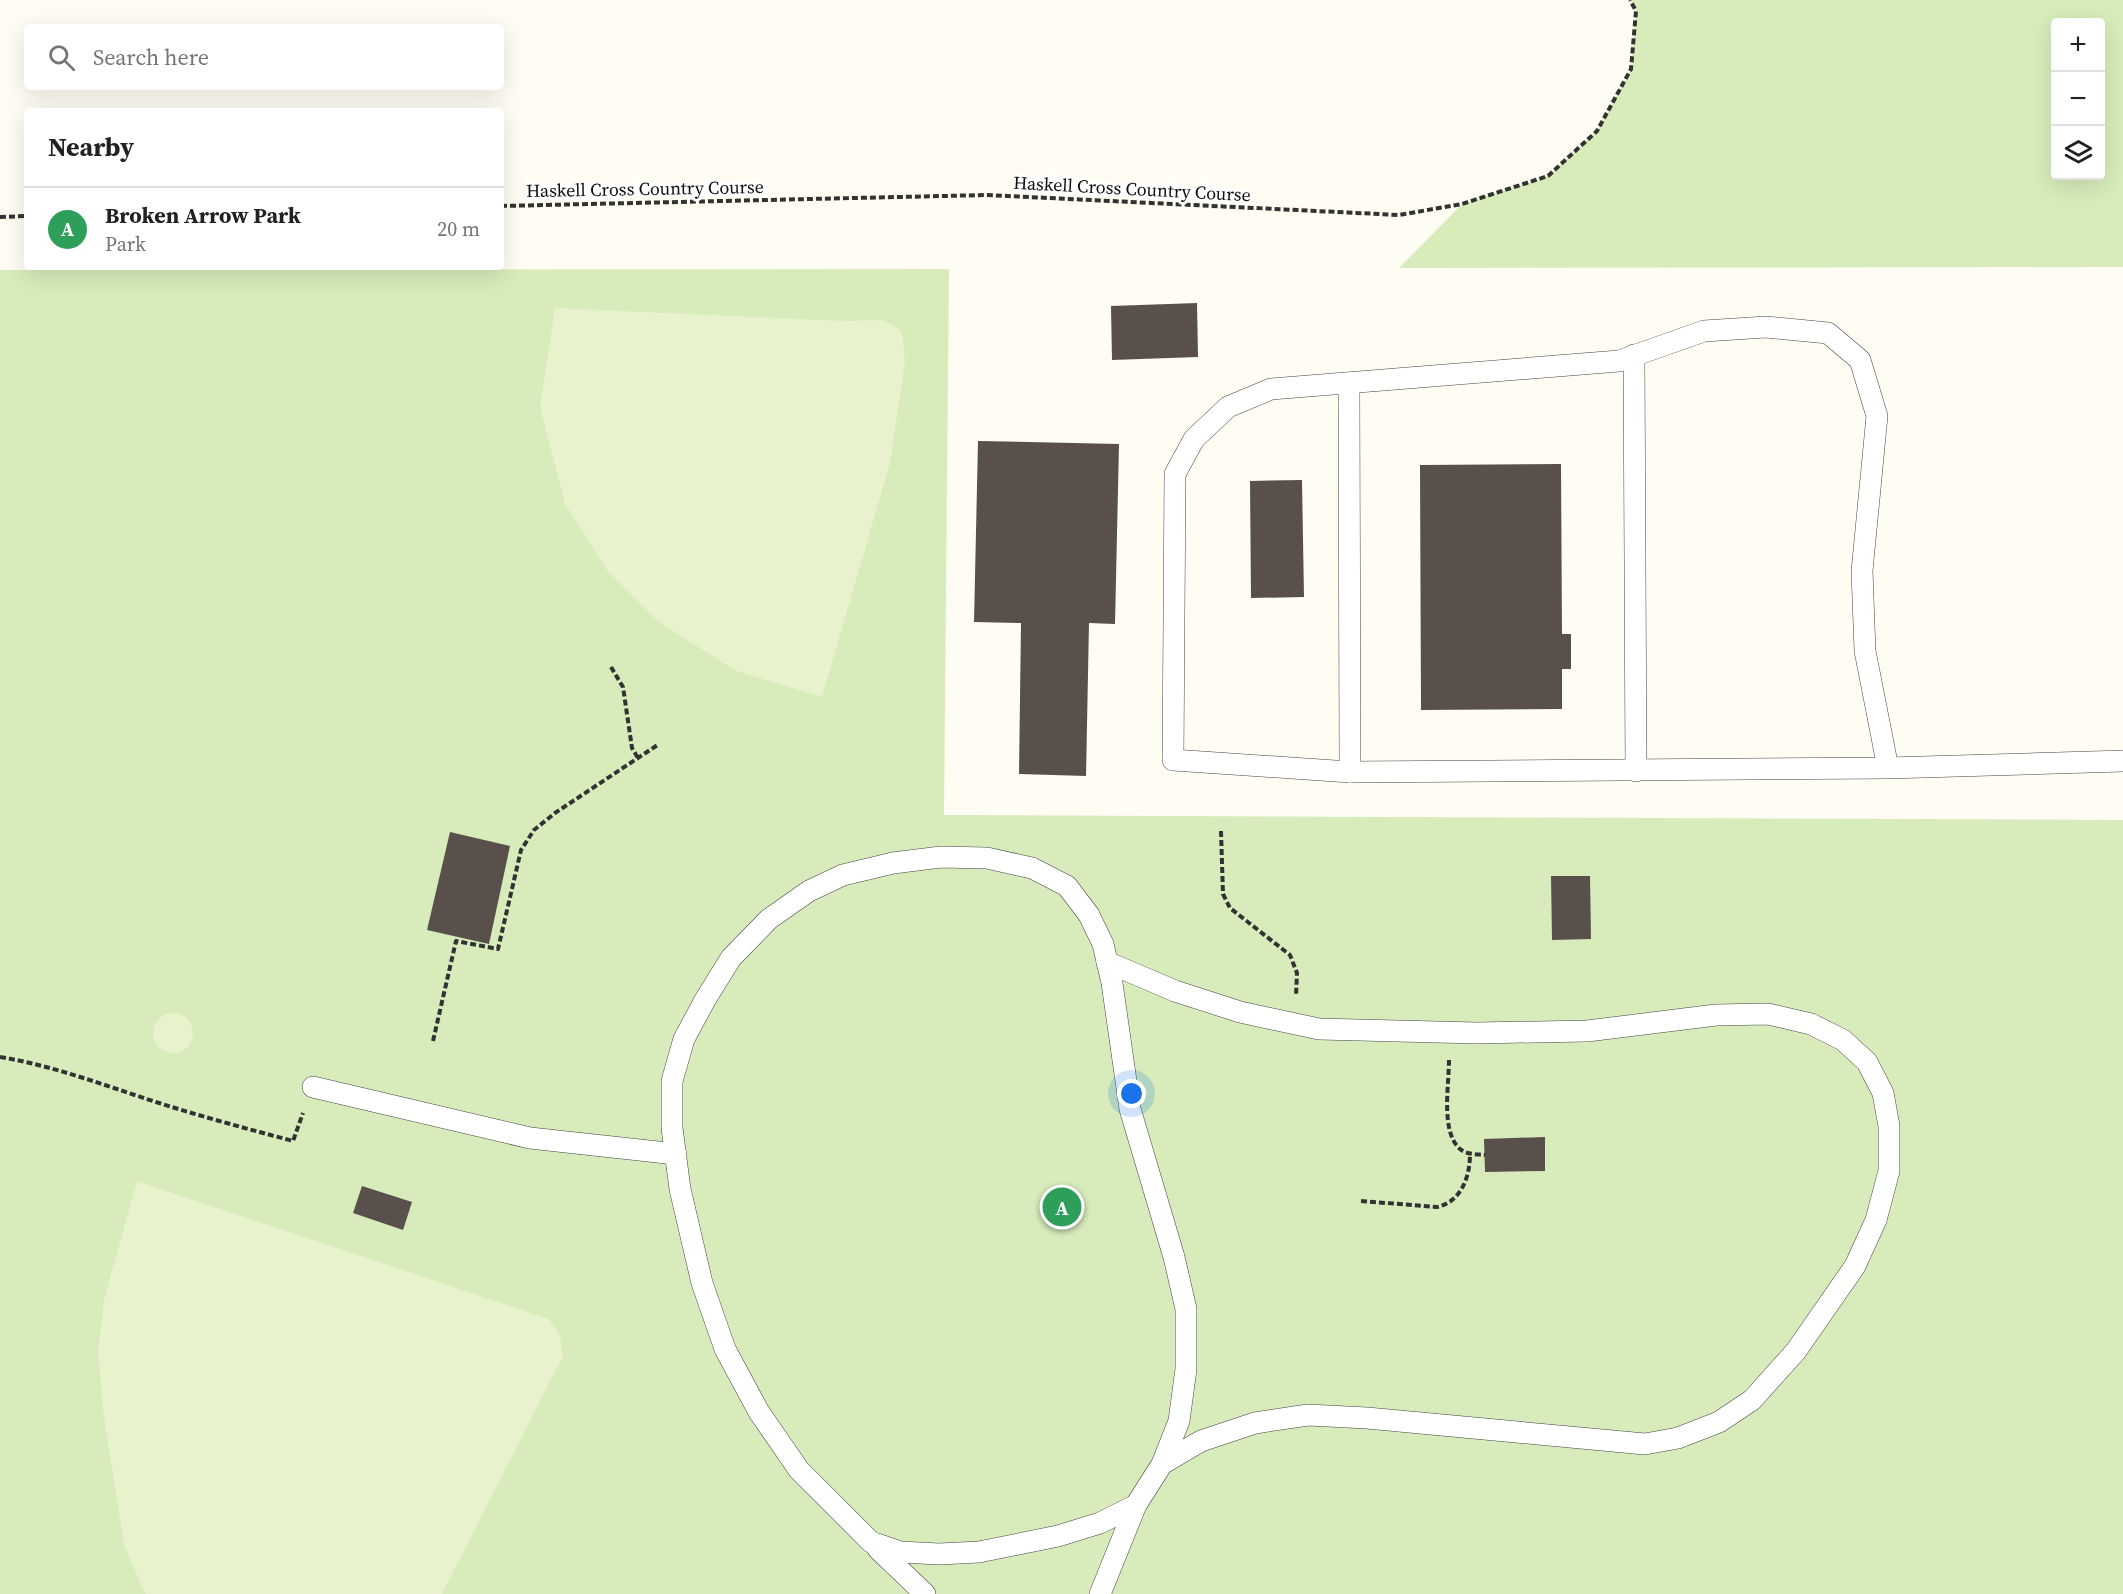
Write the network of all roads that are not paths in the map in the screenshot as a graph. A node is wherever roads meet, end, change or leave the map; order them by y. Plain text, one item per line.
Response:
1 (1634, 356) junction
2 (1349, 383) junction
3 (2123, 761) edge
4 (1888, 768) junction
5 (1636, 771) junction
6 (1350, 772) junction
7 (1107, 962) junction
8 (313, 1087) road end
9 (676, 1154) junction
10 (1162, 1464) junction
11 (1136, 1505) junction
12 (871, 1542) junction
13 (925, 1594) edge
14 (1100, 1594) edge

1 - 2 lane
1 - 4 lane
1 - 5 lane
2 - 6 lane
2 - 6 lane
3 - 4 lane
4 - 5 lane
5 - 6 lane
7 - 9 lane
7 - 10 lane
7 - 10 lane
8 - 9 lane
9 - 12 lane
10 - 11 lane
11 - 12 lane
11 - 14 lane
12 - 13 lane

